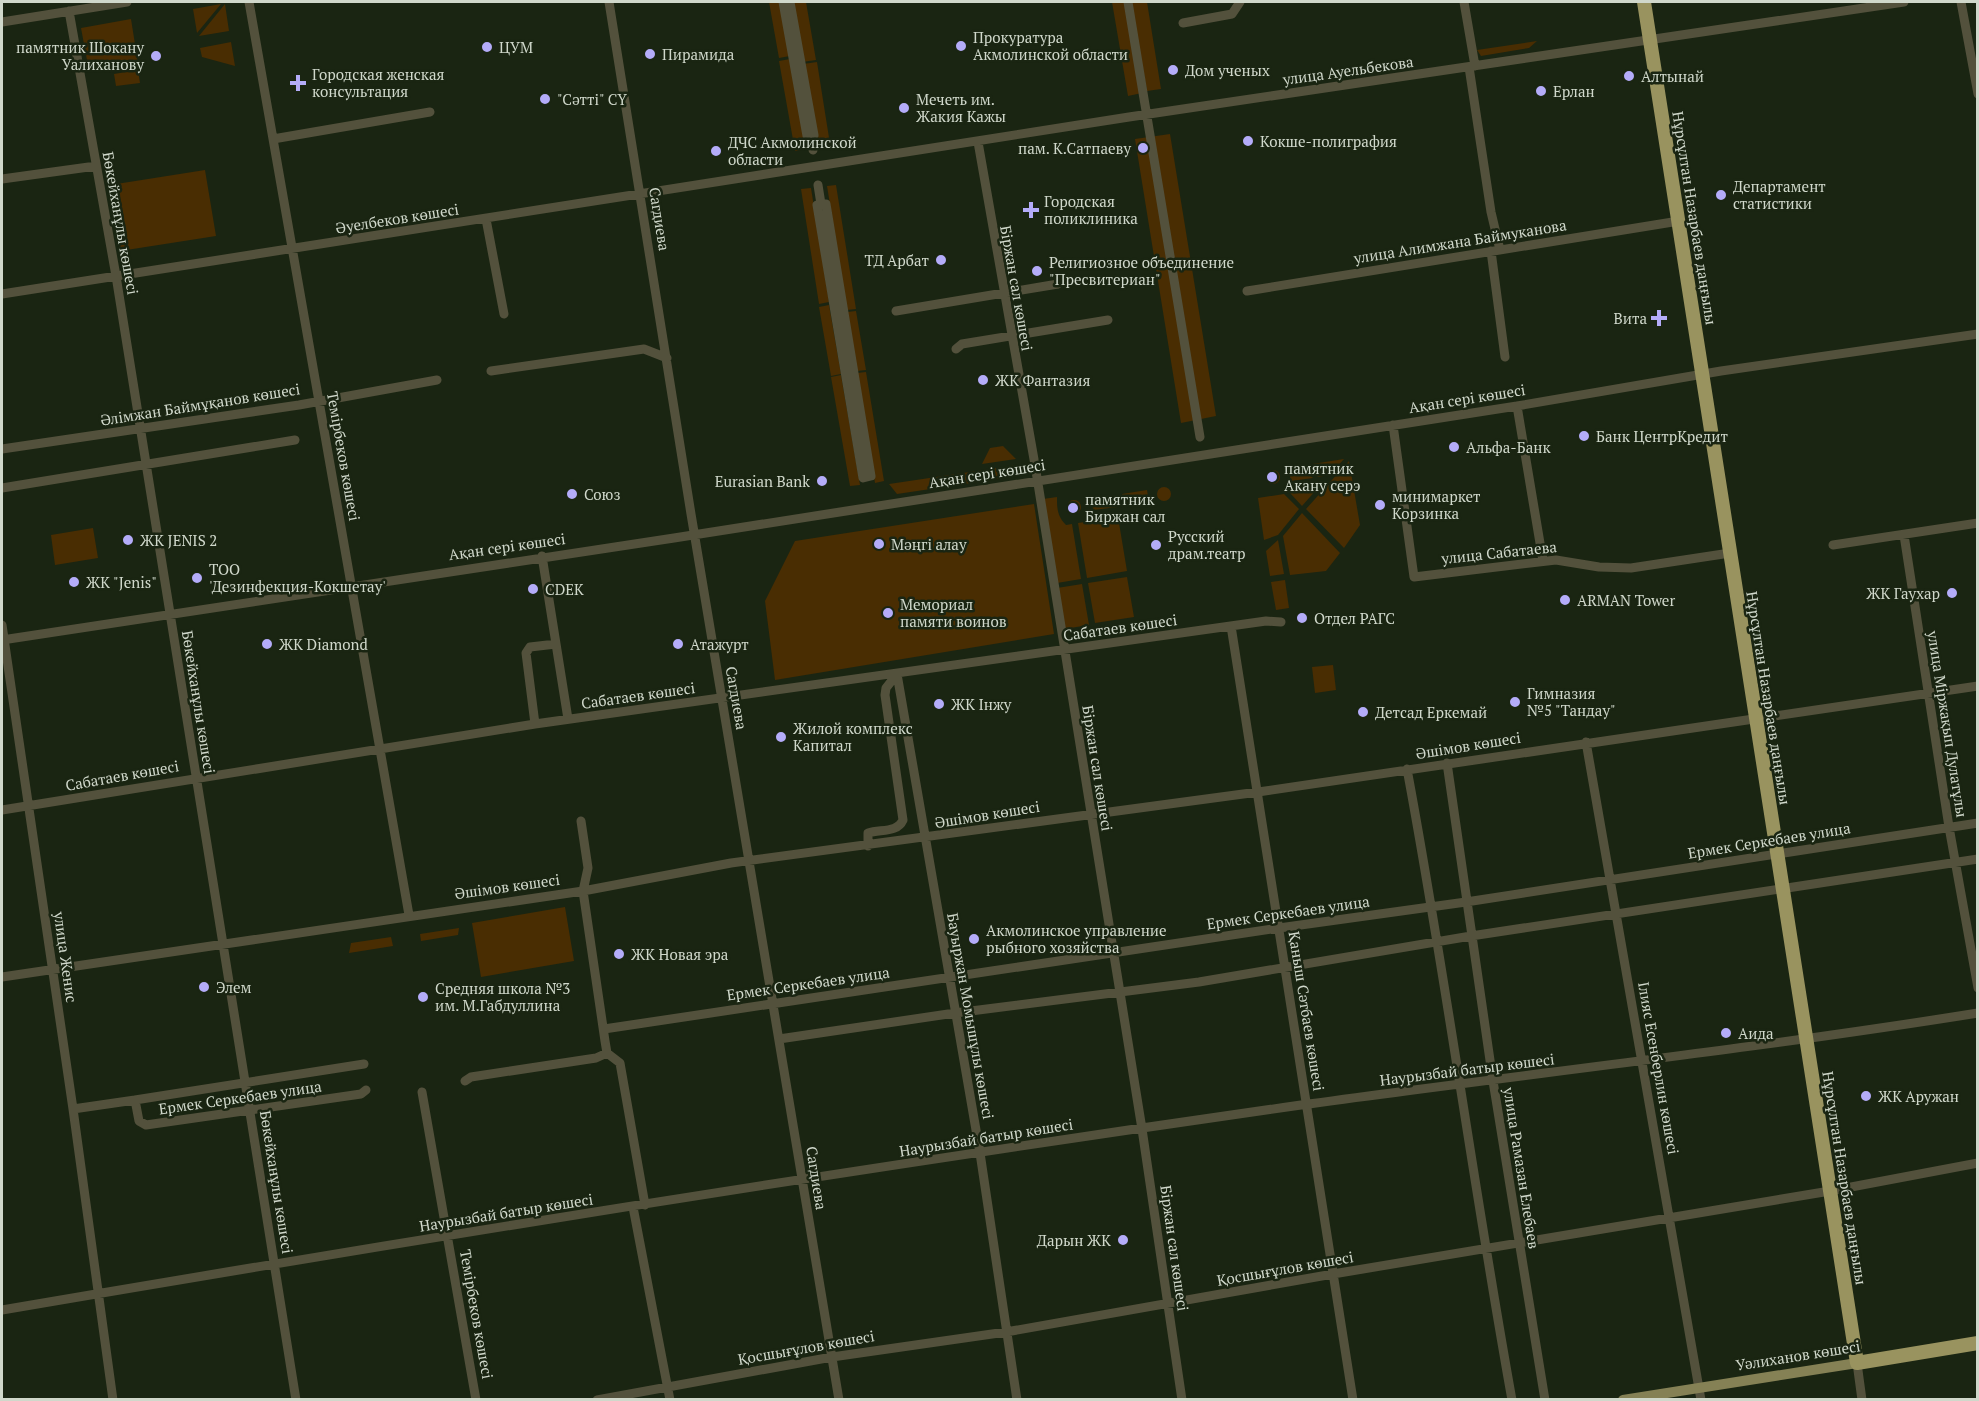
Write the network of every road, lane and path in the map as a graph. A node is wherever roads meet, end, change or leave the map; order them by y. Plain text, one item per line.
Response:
1 (126, 2) edge
2 (249, 2) edge
3 (609, 2) edge
4 (1128, 2) edge
5 (1240, 2) edge
6 (1464, 2) edge
7 (1644, 2) edge
8 (1904, 2) edge
9 (1961, 2) edge
10 (788, 5) edge
11 (69, 11) junction
12 (2, 22) edge
13 (1183, 23) dead end
14 (1651, 41) junction
15 (1472, 67) junction
16 (1977, 94) edge
17 (430, 112) dead end
18 (1147, 114) junction
19 (273, 139) junction
20 (978, 142) junction
21 (813, 150) dead end
22 (96, 166) junction
23 (796, 171) joint
24 (2, 179) edge
25 (818, 185) dead end
26 (641, 194) junction
27 (486, 219) junction
28 (1679, 221) junction
29 (292, 249) junction
30 (1496, 251) junction
31 (116, 276) junction
32 (1058, 285) dead end
33 (1247, 291) dead end
34 (2, 294) edge
35 (1003, 295) junction
36 (896, 311) dead end
37 (504, 314) dead end
38 (1108, 320) dead end
39 (1977, 334) edge
40 (1010, 336) junction
41 (956, 349) dead end
42 (1505, 357) dead end
43 (667, 358) junction
44 (491, 371) dead end
45 (1702, 374) junction
46 (437, 380) dead end
47 (319, 401) junction
48 (1517, 406) junction
49 (1393, 425) junction
50 (140, 429) junction
51 (1200, 436) dead end
52 (295, 440) dead end
53 (2, 449) edge
54 (145, 464) junction
55 (1036, 480) junction
56 (868, 482) dead end
57 (2, 488) edge
58 (1977, 523) edge
59 (695, 535) junction
60 (1904, 535) junction
61 (1833, 545) dead end
62 (1730, 553) junction
63 (542, 556) junction
64 (1543, 561) junction
65 (351, 585) junction
66 (170, 614) junction
67 (1281, 622) dead end
68 (2, 625) edge
69 (1231, 626) junction
70 (3, 639) edge
71 (556, 644) junction
72 (1063, 650) junction
73 (897, 674) junction
74 (1977, 686) edge
75 (1928, 693) junction
76 (722, 699) junction
77 (1755, 717) junction
78 (568, 719) junction
79 (535, 724) junction
80 (1587, 742) junction
81 (380, 748) junction
82 (1447, 763) junction
83 (1407, 769) junction
84 (196, 778) junction
85 (1258, 792) junction
86 (29, 806) junction
87 (2, 810) edge
88 (1090, 813) junction
89 (581, 821) dead end
90 (1977, 823) edge
91 (1949, 827) junction
92 (924, 839) junction
93 (868, 846) junction
94 (1777, 853) junction
95 (750, 860) junction
96 (1977, 860) edge
97 (1955, 863) junction
98 (1611, 880) junction
99 (1782, 889) junction
100 (583, 891) junction
101 (1466, 903) junction
102 (1432, 907) junction
103 (1617, 913) junction
104 (409, 915) junction
105 (1279, 928) junction
106 (1471, 936) junction
107 (1437, 942) junction
108 (225, 943) junction
109 (1113, 953) junction
110 (1284, 966) junction
111 (53, 969) junction
112 (2, 977) edge
113 (948, 977) junction
114 (1977, 988) edge
115 (1119, 991) junction
116 (773, 1003) junction
117 (955, 1013) junction
118 (1977, 1013) edge
119 (604, 1029) junction
120 (779, 1039) junction
121 (1808, 1040) junction
122 (607, 1053) junction
123 (1644, 1061) junction
124 (364, 1064) dead end
125 (465, 1081) dead end
126 (1493, 1081) junction
127 (246, 1083) junction
128 (1458, 1085) junction
129 (366, 1090) dead end
130 (422, 1092) dead end
131 (135, 1100) junction
132 (1306, 1105) junction
133 (73, 1109) junction
134 (250, 1111) junction
135 (1142, 1129) junction
136 (980, 1153) junction
137 (1977, 1163) edge
138 (802, 1180) junction
139 (1830, 1191) junction
140 (645, 1205) junction
141 (633, 1207) junction
142 (1669, 1218) junction
143 (448, 1236) junction
144 (1519, 1243) junction
145 (1485, 1249) junction
146 (274, 1263) junction
147 (1333, 1274) junction
148 (99, 1293) junction
149 (1168, 1303) junction
150 (2, 1310) edge
151 (1006, 1332) junction
152 (1977, 1343) edge
153 (832, 1357) junction
154 (1857, 1363) junction
155 (668, 1387) junction
156 (1698, 1388) junction
157 (113, 1400) edge
158 (296, 1400) edge
159 (476, 1400) edge
160 (597, 1400) edge
161 (670, 1400) edge
162 (839, 1400) edge
163 (1017, 1400) edge
164 (1182, 1400) edge
165 (1353, 1400) edge
166 (1512, 1400) edge
167 (1545, 1400) edge
168 (1623, 1400) edge
169 (1701, 1400) edge
170 (1863, 1400) edge

1 - 11 street
2 - 19 street, Темірбеков көшесі
3 - 26 street, Сагдиева
4 - 18 street
5 - 13 street
6 - 15 street
7 - 14 highway, Нұрсұлтан Назарбаев даңғылы
8 - 14 street, улица Ауельбекова
9 - 16 street
10 - 21 street
11 - 12 street
11 - 22 street, Бөкейханұлы көшесі
14 - 15 street, улица Ауельбекова
14 - 28 highway, Нұрсұлтан Назарбаев даңғылы
15 - 18 street, улица Ауельбекова
15 - 30 street
17 - 19 street
18 - 20 street, улица Ауельбекова
18 - 51 street
19 - 29 street, Темірбеков көшесі
20 - 23 street, улица Ауельбекова
20 - 35 street, Біржан сал көшесі
22 - 24 street
22 - 31 street, Бөкейханұлы көшесі
23 - 26 street, Әуелбеков көшесі
25 - 56 street
26 - 27 street, Әуелбеков көшесі
26 - 43 street, Сагдиева
27 - 29 street, Әуелбеков көшесі
27 - 37 street
28 - 30 street, улица Алимжана Баймуканова
28 - 45 highway, Нұрсұлтан Назарбаев даңғылы
29 - 31 street, Әуелбеков көшесі
29 - 47 street, Темірбеков көшесі
30 - 33 street, улица Алимжана Баймуканова
30 - 42 street
31 - 34 street, Әуелбеков көшесі
31 - 50 street, Бөкейханұлы көшесі
32 - 35 street
35 - 36 street
35 - 40 street, Біржан сал көшесі
38 - 40 street
39 - 45 street, Ақан сері көшесі
40 - 41 street
40 - 55 street, Біржан сал көшесі
43 - 44 street
43 - 59 street, Сагдиева
45 - 48 street, Ақан сері көшесі
45 - 62 highway, Нұрсұлтан Назарбаев даңғылы
46 - 47 street, Әлімжан Баймұқанов көшесі
47 - 50 street, Әлімжан Баймұқанов көшесі
47 - 65 street, Темірбеков көшесі
48 - 49 street, Ақан сері көшесі
48 - 64 street
49 - 55 street, Ақан сері көшесі
49 - 64 street, улица Сабатаева
50 - 53 street, Әлімжан Баймұқанов көшесі
50 - 54 street, Бөкейханұлы көшесі
52 - 54 street
54 - 57 street
54 - 66 street, Бөкейханұлы көшесі
55 - 59 street, Ақан сері көшесі
55 - 72 street, Біржан сал көшесі
58 - 60 street
59 - 63 street, Ақан сері көшесі
59 - 76 street, Сагдиева
60 - 61 street
60 - 75 street, улица Міржақып Дулатұлы
62 - 64 street, улица Сабатаева
62 - 77 highway, Нұрсұлтан Назарбаев даңғылы
63 - 65 street, Ақан сері көшесі
63 - 71 street
65 - 66 street, Ақан сері көшесі
65 - 81 street, Темірбеков көшесі
66 - 70 street, Ақан сері көшесі
66 - 84 street, Бөкейханұлы көшесі
67 - 69 street, Сабатаев көшесі
68 - 70 street, улица Женис
69 - 72 street, Сабатаев көшесі
69 - 85 street, Қаныш Сәтбаев көшесі
70 - 86 street, улица Женис
71 - 78 street
71 - 79 street
72 - 73 street, Сабатаев көшесі
72 - 88 street, Біржан сал көшесі
73 - 76 street, Сабатаев көшесі
73 - 92 street, Бауыржан Момышұлы көшесі
73 - 93 street
74 - 75 street, Әшімов көшесі
75 - 77 street, Әшімов көшесі
75 - 91 street, улица Міржақып Дулатұлы
76 - 78 street, Сабатаев көшесі
76 - 95 street, Сагдиева
77 - 80 street, Әшімов көшесі
77 - 94 highway, Нұрсұлтан Назарбаев даңғылы
78 - 79 street, Сабатаев көшесі
79 - 81 street, Сабатаев көшесі
80 - 82 street, Әшімов көшесі
80 - 98 street, Ілияс Есенберлин көшесі
81 - 84 street, Сабатаев көшесі
81 - 104 street, Темірбеков көшесі
82 - 83 street, Әшімов көшесі
82 - 101 street, улица Рамазан Елебаев
83 - 85 street, Әшімов көшесі
83 - 102 street
84 - 86 street, Сабатаев көшесі
84 - 108 street, Бөкейханұлы көшесі
85 - 88 street, Әшімов көшесі
85 - 105 street, Қаныш Сәтбаев көшесі
86 - 87 street, Сабатаев көшесі
86 - 111 street, улица Женис
88 - 92 street, Әшімов көшесі
88 - 109 street, Біржан сал көшесі
89 - 100 street
90 - 91 street, Ермек Серкебаев улица
91 - 94 street, Ермек Серкебаев улица
91 - 97 street, улица Міржақып Дулатұлы
92 - 93 street, Әшімов көшесі
92 - 113 street, Бауыржан Момышұлы көшесі
93 - 95 street, Әшімов көшесі
94 - 98 street, Ермек Серкебаев улица
94 - 99 highway, Нұрсұлтан Назарбаев даңғылы
95 - 100 street, Әшімов көшесі
95 - 116 street, Сагдиева
96 - 97 street
97 - 99 street
97 - 114 street, улица Міржақып Дулатұлы
98 - 101 street, Ермек Серкебаев улица
98 - 103 street, Ілияс Есенберлин көшесі
99 - 103 street
99 - 121 highway, Нұрсұлтан Назарбаев даңғылы
100 - 104 street, Әшімов көшесі
100 - 119 street
101 - 102 street, Ермек Серкебаев улица
101 - 106 street, улица Рамазан Елебаев
102 - 105 street, Ермек Серкебаев улица
102 - 107 street
103 - 106 street
103 - 123 street, Ілияс Есенберлин көшесі
104 - 108 street, Әшімов көшесі
105 - 109 street, Ермек Серкебаев улица
105 - 110 street, Қаныш Сәтбаев көшесі
106 - 107 street
106 - 126 street, улица Рамазан Елебаев
107 - 110 street
107 - 128 street
108 - 111 street, Әшімов көшесі
108 - 127 street, Бөкейханұлы көшесі
109 - 113 street, Ермек Серкебаев улица
109 - 115 street, Біржан сал көшесі
110 - 115 street
110 - 132 street, Қаныш Сәтбаев көшесі
111 - 112 street, Әшімов көшесі
111 - 133 street, улица Женис
113 - 116 street, Ермек Серкебаев улица
113 - 117 street, Бауыржан Момышұлы көшесі
115 - 117 street
115 - 135 street, Біржан сал көшесі
116 - 119 street, Ермек Серкебаев улица
116 - 120 street, Сагдиева
117 - 120 street
117 - 136 street, Бауыржан Момышұлы көшесі
118 - 121 street, Наурызбай батыр көшесі
119 - 122 street
120 - 138 street, Сагдиева
121 - 123 street, Наурызбай батыр көшесі
121 - 139 highway, Нұрсұлтан Назарбаев даңғылы
122 - 125 street
122 - 140 street
123 - 126 street, Наурызбай батыр көшесі
123 - 142 street, Ілияс Есенберлин көшесі
124 - 127 street, Ермек Серкебаев улица
126 - 128 street, Наурызбай батыр көшесі
126 - 144 street, улица Рамазан Елебаев
127 - 131 street, Ермек Серкебаев улица
127 - 134 street, Бөкейханұлы көшесі
128 - 132 street, Наурызбай батыр көшесі
128 - 145 street
129 - 134 street, Ермек Серкебаев улица
130 - 143 street, Темірбеков көшесі
131 - 133 street, Ермек Серкебаев улица
131 - 134 street, Ермек Серкебаев улица
132 - 135 street, Наурызбай батыр көшесі
132 - 147 street, Қаныш Сәтбаев көшесі
133 - 148 street, улица Женис
134 - 146 street, Бөкейханұлы көшесі
135 - 136 street, Наурызбай батыр көшесі
135 - 149 street, Біржан сал көшесі
136 - 138 street, Наурызбай батыр көшесі
136 - 151 street, Бауыржан Момышұлы көшесі
137 - 139 street, Қосшығұлов көшесі
138 - 140 street, Наурызбай батыр көшесі
138 - 153 street, Сагдиева
139 - 142 street, Қосшығұлов көшесі
139 - 154 highway, Нұрсұлтан Назарбаев даңғылы
140 - 141 street, Наурызбай батыр көшесі
141 - 143 street, Наурызбай батыр көшесі
141 - 155 street
142 - 144 street, Қосшығұлов көшесі
142 - 156 street, Ілияс Есенберлин көшесі
143 - 146 street, Наурызбай батыр көшесі
143 - 159 street, Темірбеков көшесі
144 - 145 street, Қосшығұлов көшесі
144 - 167 street, улица Рамазан Елебаев
145 - 147 street, Қосшығұлов көшесі
145 - 166 street
146 - 148 street, Наурызбай батыр көшесі
146 - 158 street, Бөкейханұлы көшесі
147 - 149 street, Қосшығұлов көшесі
147 - 165 street, Қаныш Сәтбаев көшесі
148 - 150 street, Наурызбай батыр көшесі
148 - 157 street, улица Женис
149 - 151 street, Қосшығұлов көшесі
149 - 164 street, Біржан сал көшесі
151 - 153 street, Қосшығұлов көшесі
151 - 163 street, Бауыржан Момышұлы көшесі
152 - 154 highway, Уәлиханов көшесі
153 - 155 street, Қосшығұлов көшесі
153 - 162 street, Сагдиева
154 - 156 main road, Уәлиханов көшесі
154 - 170 street, Нұрсұлтан Назарбаев даңғылы
155 - 160 street, Қосшығұлов көшесі
155 - 161 street
156 - 168 main road, Уәлиханов көшесі
156 - 169 street, Ілияс Есенберлин көшесі

